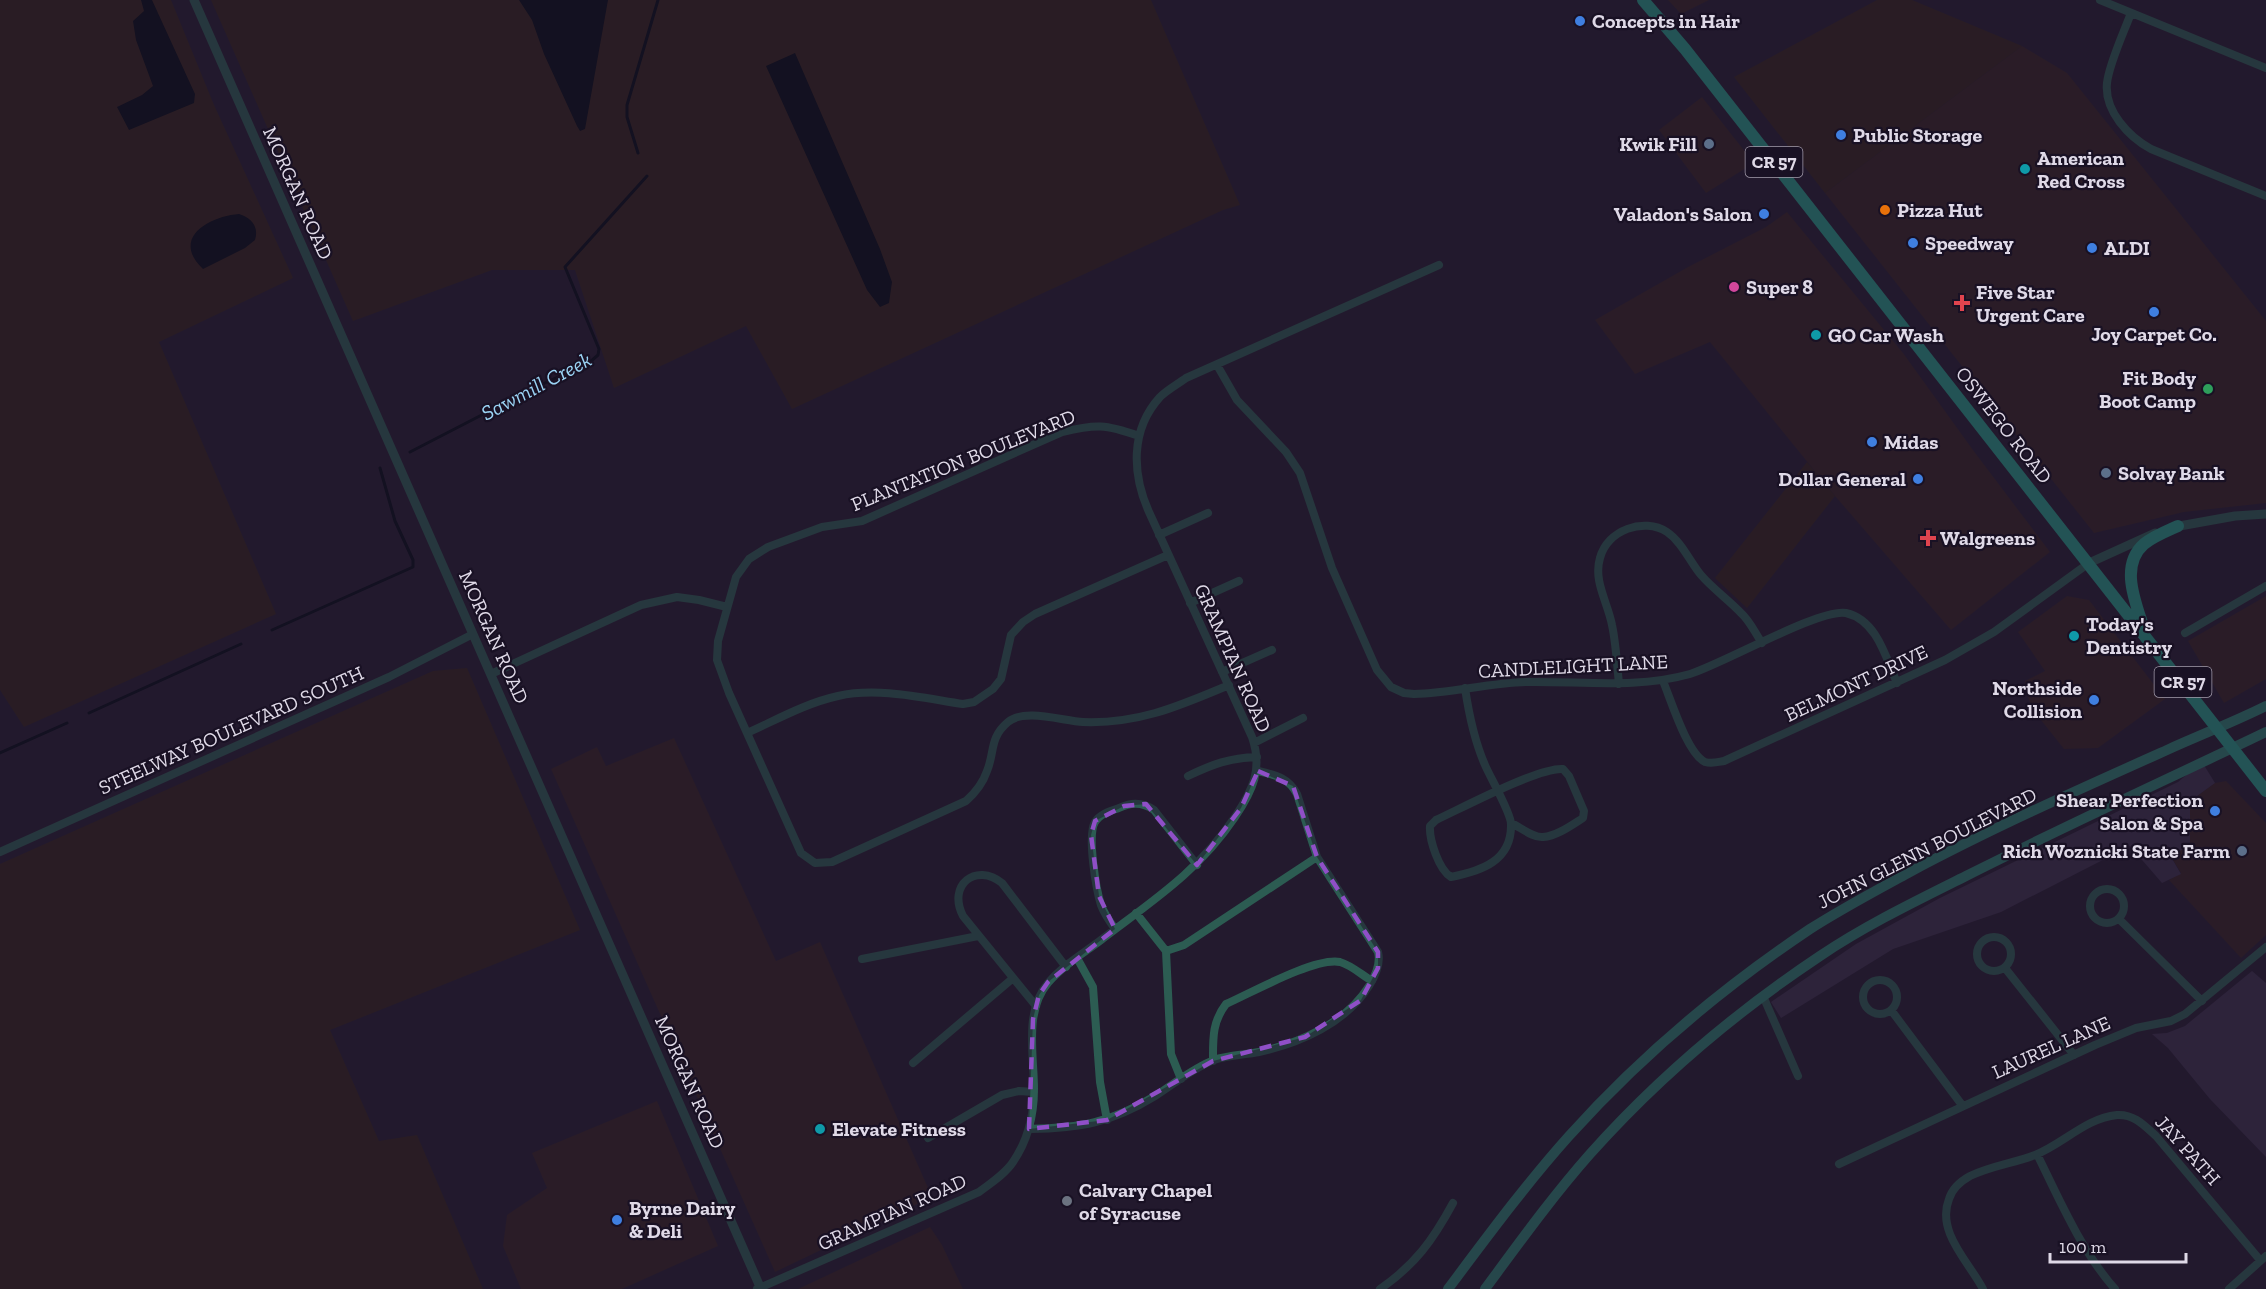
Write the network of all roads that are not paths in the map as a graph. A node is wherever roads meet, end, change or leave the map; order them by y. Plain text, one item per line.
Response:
1 (194, 0) edge
2 (1643, 0) edge
3 (2100, 0) edge
4 (2131, 13) junction
5 (2266, 68) edge
6 (2266, 196) edge
7 (1439, 265) dead end
8 (1217, 364) junction
9 (1139, 436) junction
10 (1208, 513) dead end
11 (2266, 514) edge
12 (2178, 526) junction
13 (1159, 535) junction
14 (1168, 555) junction
15 (2089, 563) junction
16 (1239, 581) dead end
17 (2266, 586) edge
18 (1190, 603) junction
19 (727, 608) junction
20 (2185, 633) dead end
21 (473, 634) junction
22 (2146, 636) junction
23 (1762, 643) junction
24 (1272, 650) dead end
25 (1222, 672) junction
26 (491, 674) junction
27 (1663, 681) junction
28 (1897, 683) junction
29 (1619, 684) junction
30 (1228, 686) junction
31 (1465, 688) junction
32 (2266, 706) edge
33 (1303, 718) dead end
34 (2219, 728) junction
35 (2266, 732) edge
36 (747, 733) junction
37 (1254, 743) junction
38 (2233, 748) junction
39 (1257, 757) junction
40 (1258, 771) junction
41 (1188, 776) dead end
42 (2266, 790) edge
43 (1497, 792) junction
44 (1511, 823) junction
45 (0, 852) edge
46 (1317, 857) junction
47 (1197, 865) junction
48 (1136, 914) junction
49 (2119, 919) junction
50 (1115, 929) junction
51 (978, 936) junction
52 (2266, 947) edge
53 (1166, 951) junction
54 (1077, 958) junction
55 (862, 959) dead end
56 (1066, 967) junction
57 (2005, 968) junction
58 (1012, 979) junction
59 (1372, 981) junction
60 (1763, 996) junction
61 (2202, 1001) junction
62 (1036, 1006) junction
63 (1891, 1010) junction
64 (2074, 1055) junction
65 (1213, 1061) junction
66 (913, 1063) dead end
67 (1798, 1076) dead end
68 (1181, 1079) junction
69 (1034, 1092) junction
70 (1962, 1105) junction
71 (1107, 1120) junction
72 (1029, 1129) junction
73 (928, 1138) dead end
74 (2037, 1154) junction
75 (1839, 1164) dead end
76 (1453, 1203) dead end
77 (2263, 1258) edge
78 (760, 1288) edge
79 (1380, 1289) edge
80 (1448, 1289) edge
81 (1485, 1289) edge
82 (1983, 1289) edge
83 (2115, 1289) edge
84 (2229, 1289) edge

1 - 21 street, MORGAN ROAD
2 - 15 main road, OSWEGO ROAD / CR 57
3 - 4 street
4 - 5 street
4 - 6 street
7 - 8 street, GRAMPIAN ROAD
8 - 9 street, GRAMPIAN ROAD
8 - 31 street, CANDLELIGHT LANE
9 - 13 street, GRAMPIAN ROAD
9 - 19 street, PLANTATION BOULEVARD
10 - 13 street
11 - 12 street
12 - 15 street
12 - 22 main road
13 - 14 street, GRAMPIAN ROAD
14 - 18 street, GRAMPIAN ROAD
14 - 36 street
15 - 22 main road, OSWEGO ROAD / CR 57
15 - 28 street, BELMONT DRIVE
16 - 18 street
17 - 20 street
18 - 25 street, GRAMPIAN ROAD
19 - 26 street
19 - 36 street, PLANTATION BOULEVARD
21 - 26 street, MORGAN ROAD
21 - 45 street, STEELWAY BOULEVARD SOUTH
22 - 34 main road, OSWEGO ROAD / CR 57
23 - 27 street, CANDLELIGHT LANE
23 - 28 street, CANDLELIGHT LANE
23 - 29 street
24 - 25 street
25 - 30 street, GRAMPIAN ROAD
26 - 78 street, MORGAN ROAD
27 - 28 street, BELMONT DRIVE
27 - 29 street, CANDLELIGHT LANE
29 - 31 street, CANDLELIGHT LANE
30 - 36 street, PLANTATION BOULEVARD
30 - 37 street, GRAMPIAN ROAD
31 - 43 street
32 - 34 main road, JOHN GLENN BOULEVARD
33 - 37 street
34 - 38 main road, OSWEGO ROAD / CR 57
34 - 80 main road, JOHN GLENN BOULEVARD
35 - 38 main road
37 - 39 street, GRAMPIAN ROAD
38 - 42 main road, OSWEGO ROAD / CR 57
38 - 60 main road
39 - 40 street, GRAMPIAN ROAD
39 - 41 street
40 - 46 street
40 - 47 street, GRAMPIAN ROAD
43 - 44 street
43 - 44 street
43 - 44 street
46 - 53 street
46 - 59 street
47 - 48 street, GRAMPIAN ROAD
47 - 50 street
48 - 50 street, GRAMPIAN ROAD
48 - 53 street
49 - 49 street
49 - 61 street
50 - 54 street, GRAMPIAN ROAD
51 - 55 street
51 - 56 street
51 - 58 street
52 - 61 street, LAUREL LANE
53 - 68 street
54 - 56 street, GRAMPIAN ROAD
54 - 71 street
56 - 62 street, GRAMPIAN ROAD
57 - 57 street
57 - 64 street
58 - 62 street
58 - 66 street
59 - 65 street
59 - 65 street
60 - 67 street
60 - 81 main road
61 - 64 street, LAUREL LANE
62 - 69 street, GRAMPIAN ROAD
63 - 63 street
63 - 70 street
64 - 70 street, LAUREL LANE
65 - 68 street
68 - 71 street
69 - 72 street, GRAMPIAN ROAD
69 - 73 street
70 - 75 street, LAUREL LANE
71 - 72 street
72 - 78 street, GRAMPIAN ROAD
74 - 77 street, JAY PATH
74 - 82 street, JAY PATH
74 - 83 street
76 - 79 street
77 - 84 street

